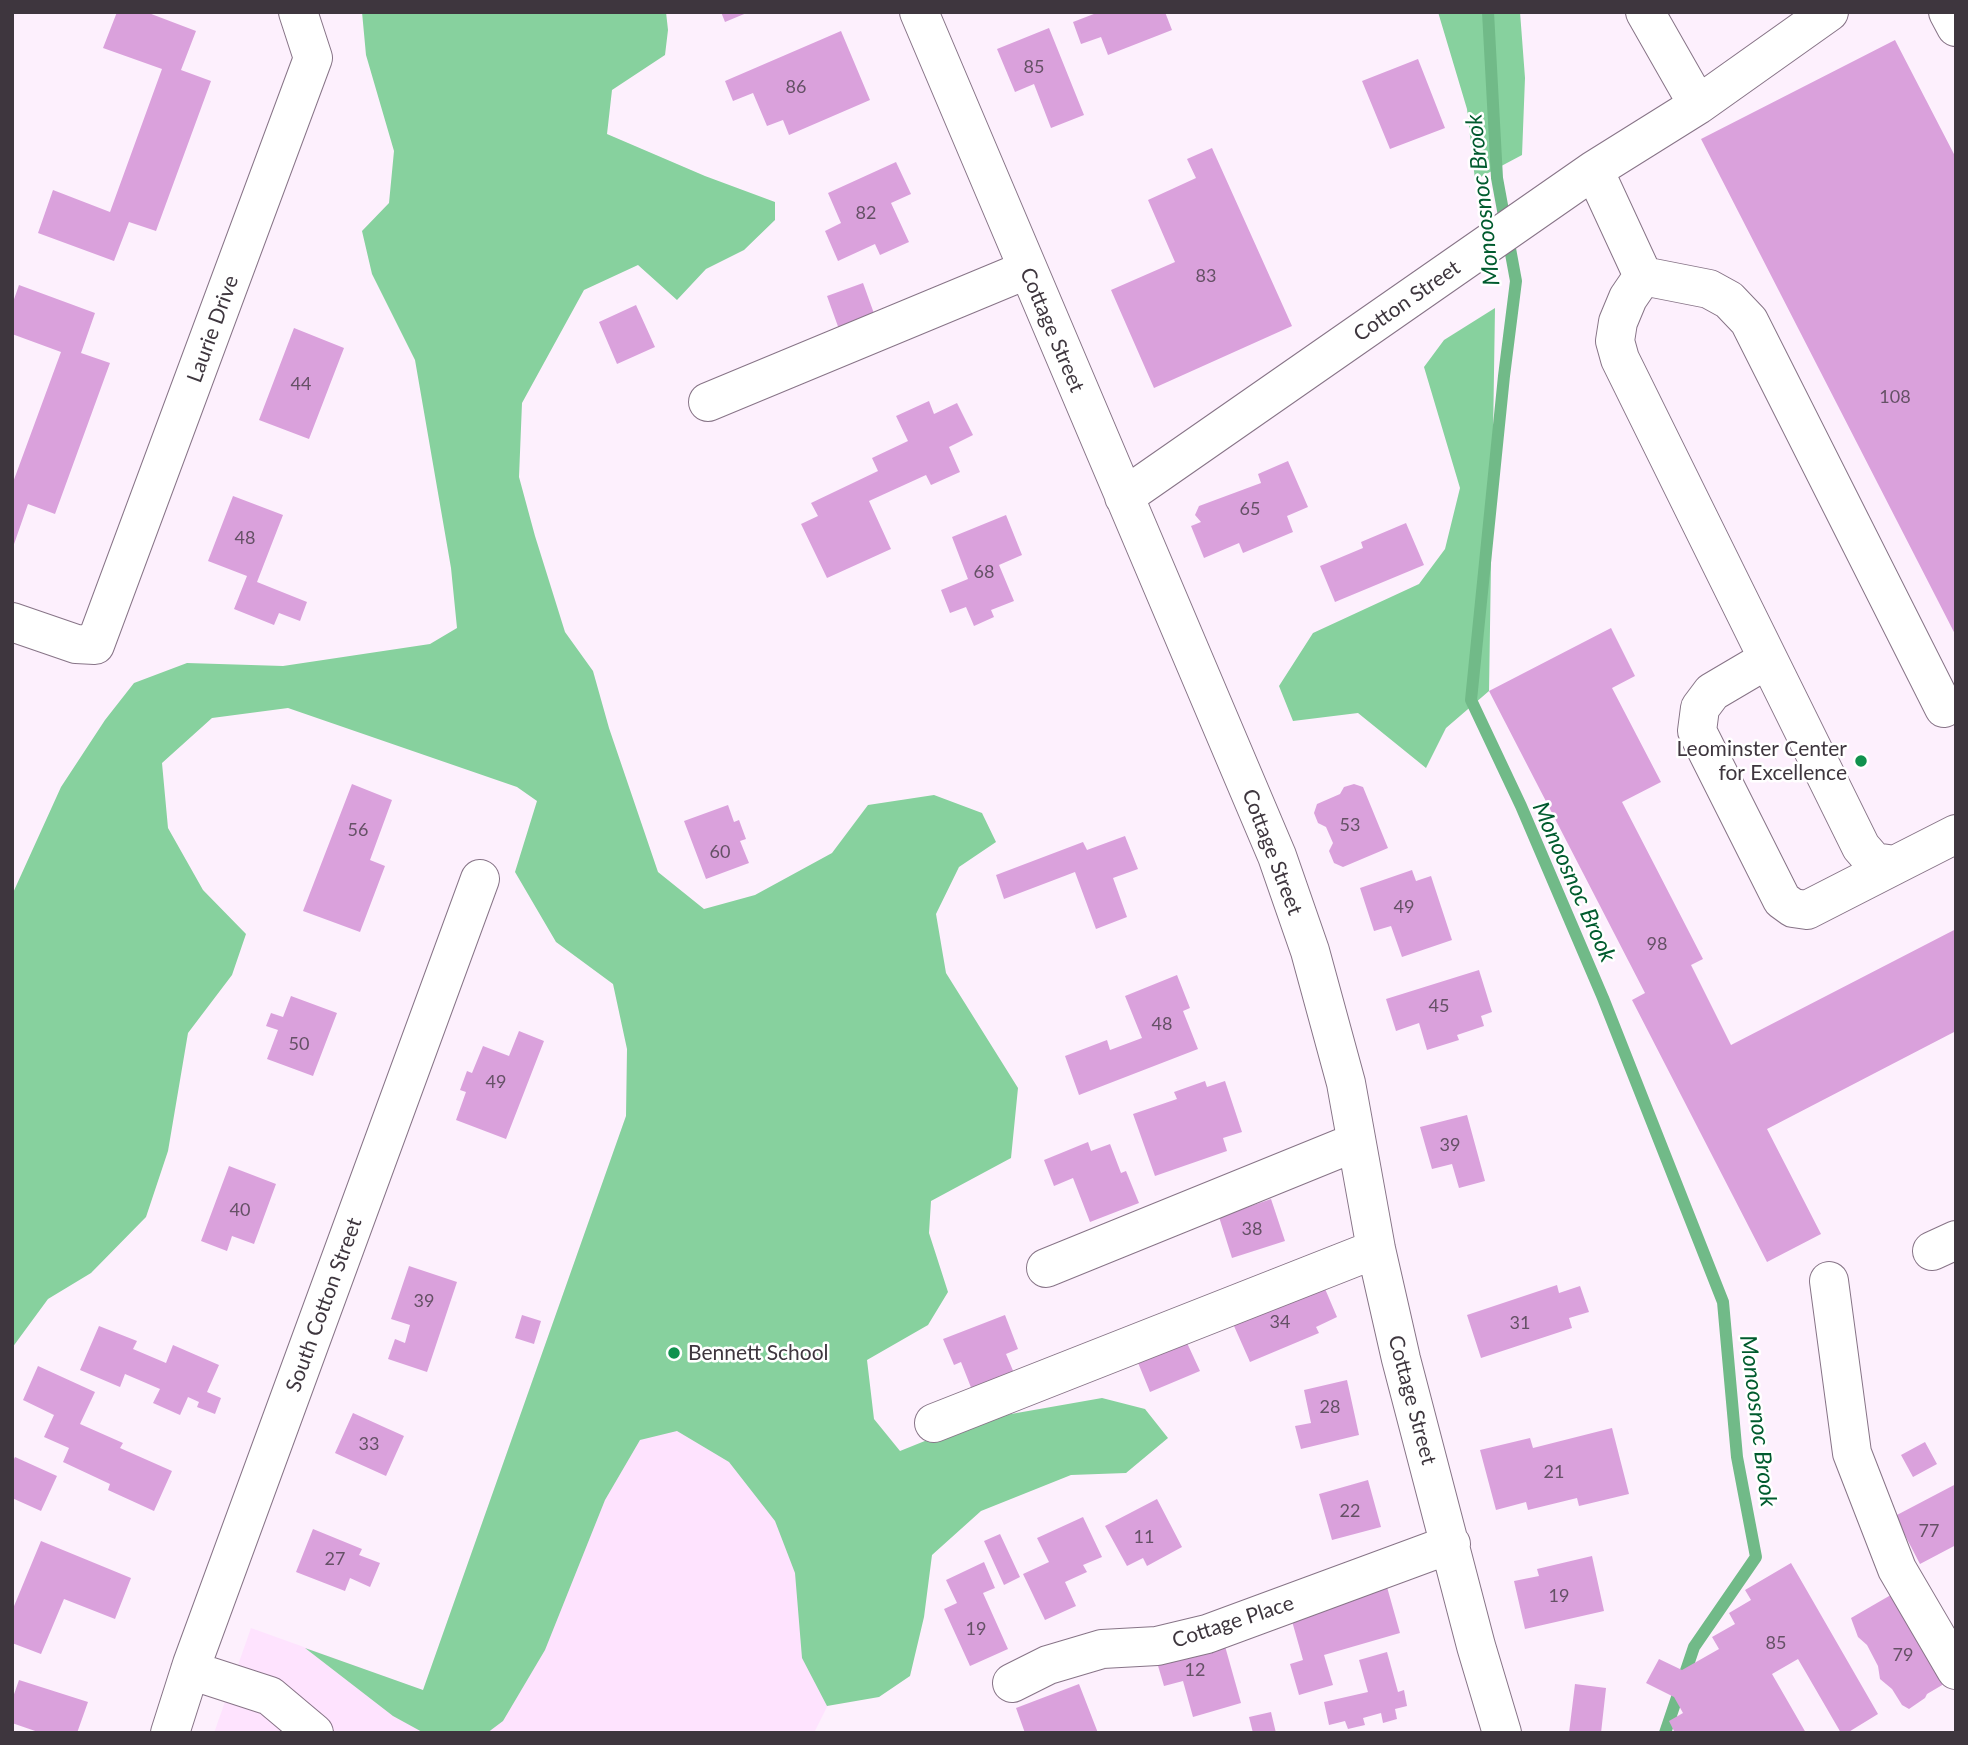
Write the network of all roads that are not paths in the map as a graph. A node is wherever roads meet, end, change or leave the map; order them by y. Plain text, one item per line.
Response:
1 (299, 12) edge
2 (919, 12) edge
3 (1829, 12) edge
4 (1948, 12) edge
5 (1649, 14) edge
6 (1956, 27) edge
7 (1698, 105) junction
8 (1594, 170) junction
9 (1026, 270) junction
10 (1643, 276) junction
11 (708, 402) dead end
12 (1124, 497) junction
13 (12, 622) edge
14 (1768, 659) junction
15 (1944, 708) dead end
16 (1956, 834) edge
17 (1895, 865) junction
18 (480, 879) dead end
19 (1356, 1142) junction
20 (1376, 1249) junction
21 (1046, 1268) dead end
22 (1829, 1281) dead end
23 (933, 1423) dead end
24 (1451, 1544) junction
25 (190, 1670) junction
26 (1956, 1670) edge
27 (1012, 1683) dead end
28 (170, 1733) edge
29 (314, 1733) edge
30 (1502, 1733) edge

1 - 13 street, Laurie Drive
2 - 9 street, Cottage Street
3 - 7 street, Cotton Street
4 - 6 street
5 - 7 street
7 - 8 street, Cotton Street
8 - 10 street
8 - 12 street, Cotton Street
9 - 11 street
9 - 12 street, Cottage Street
10 - 14 street
10 - 15 street
12 - 19 street, Cottage Street
14 - 17 street
14 - 17 street
16 - 17 street
18 - 25 street, South Cotton Street
19 - 20 street, Cottage Street
19 - 21 street
20 - 23 street
20 - 24 street, Cottage Street
22 - 26 street
24 - 27 street, Cottage Place
24 - 30 street, Cottage Street
25 - 28 street, South Cotton Street
25 - 29 street

